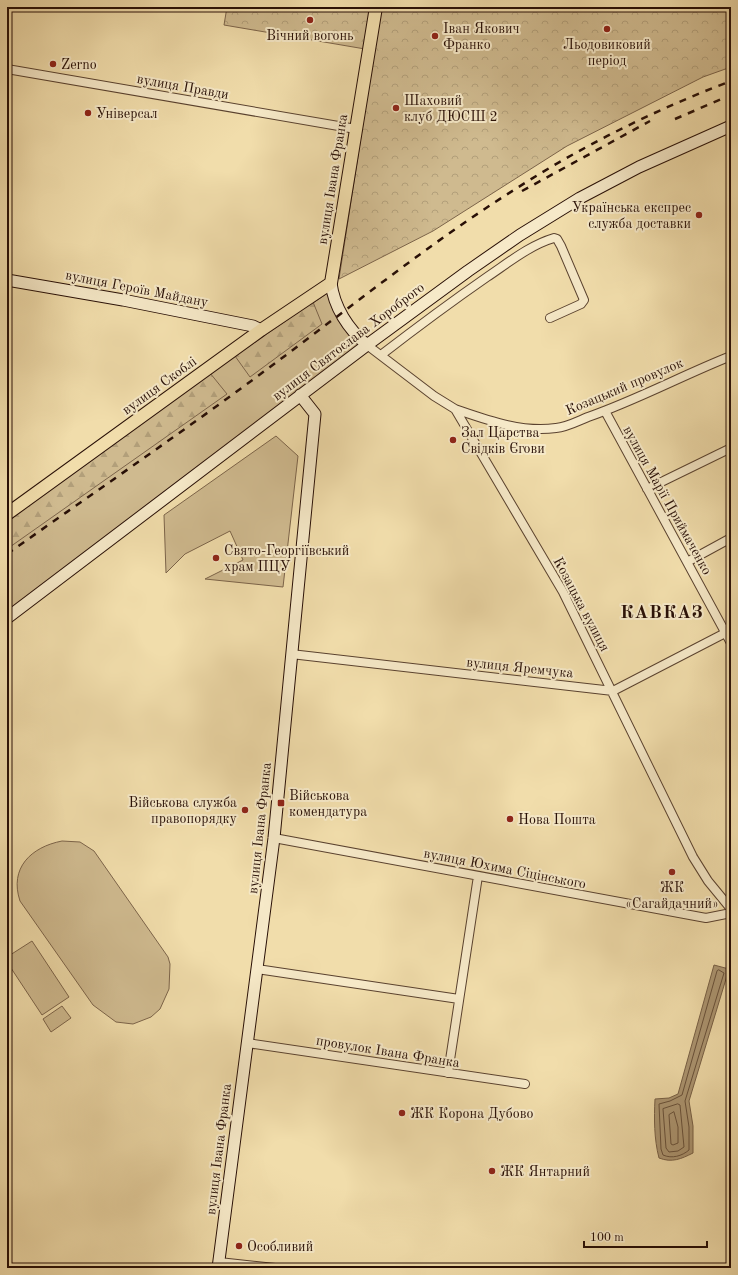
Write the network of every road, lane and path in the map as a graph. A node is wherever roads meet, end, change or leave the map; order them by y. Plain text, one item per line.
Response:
1 (376, 7) edge
2 (7, 69) edge
3 (731, 126) edge
4 (356, 129) junction
5 (7, 280) edge
6 (331, 282) junction
7 (550, 318) dead end
8 (261, 330) junction
9 (367, 345) junction
10 (380, 355) junction
11 (731, 356) edge
12 (300, 396) junction
13 (455, 409) junction
14 (605, 411) junction
15 (731, 448) edge
16 (647, 489) junction
17 (7, 514) edge
18 (731, 538) edge
19 (687, 562) junction
20 (7, 618) edge
21 (728, 631) edge
22 (731, 643) edge
23 (291, 654) junction
24 (613, 691) junction
25 (274, 838) junction
26 (478, 876) junction
27 (731, 909) edge
28 (731, 913) edge
29 (257, 969) junction
30 (459, 999) junction
31 (247, 1043) junction
32 (448, 1073) junction
33 (525, 1084) dead end
34 (218, 1265) edge
35 (275, 1268) edge

1 - 4 main road, вулиця Івана Франка
2 - 4 street, вулиця Правди
3 - 9 main road, вулиця Святослава Хороброго
4 - 6 main road, вулиця Івана Франка
5 - 8 main road, вулиця Героїв Майдану
6 - 8 main road, вулиця Скоблі
6 - 9 main road, вулиця Івана Франка
7 - 10 street
8 - 17 main road, вулиця Скоблі
9 - 10 street, Козацька вулиця
9 - 12 main road, вулиця Святослава Хороброго
10 - 13 street, Козацька вулиця
11 - 14 street, Козацький провулок
12 - 20 main road, вулиця Святослава Хороброго
12 - 23 main road, вулиця Івана Франка
13 - 14 street, Козацький провулок
13 - 24 street, Козацька вулиця
14 - 16 street, вулиця Марії Приймаченко
15 - 16 street
16 - 19 street, вулиця Марії Приймаченко
18 - 19 street
19 - 21 street, вулиця Марії Приймаченко
21 - 22 street, вулиця Марії Приймаченко
21 - 24 street
23 - 24 street, вулиця Яремчука
23 - 25 main road, вулиця Івана Франка
24 - 27 street, Козацька вулиця
25 - 26 street, вулиця Юхима Сіцінського
25 - 29 main road, вулиця Івана Франка
26 - 28 street, вулиця Юхима Сіцінського
26 - 30 street
29 - 30 street
29 - 31 main road, вулиця Івана Франка
30 - 32 street
31 - 32 street, провулок Івана Франка
31 - 34 main road, вулиця Івана Франка
32 - 33 street, провулок Івана Франка
34 - 35 street

